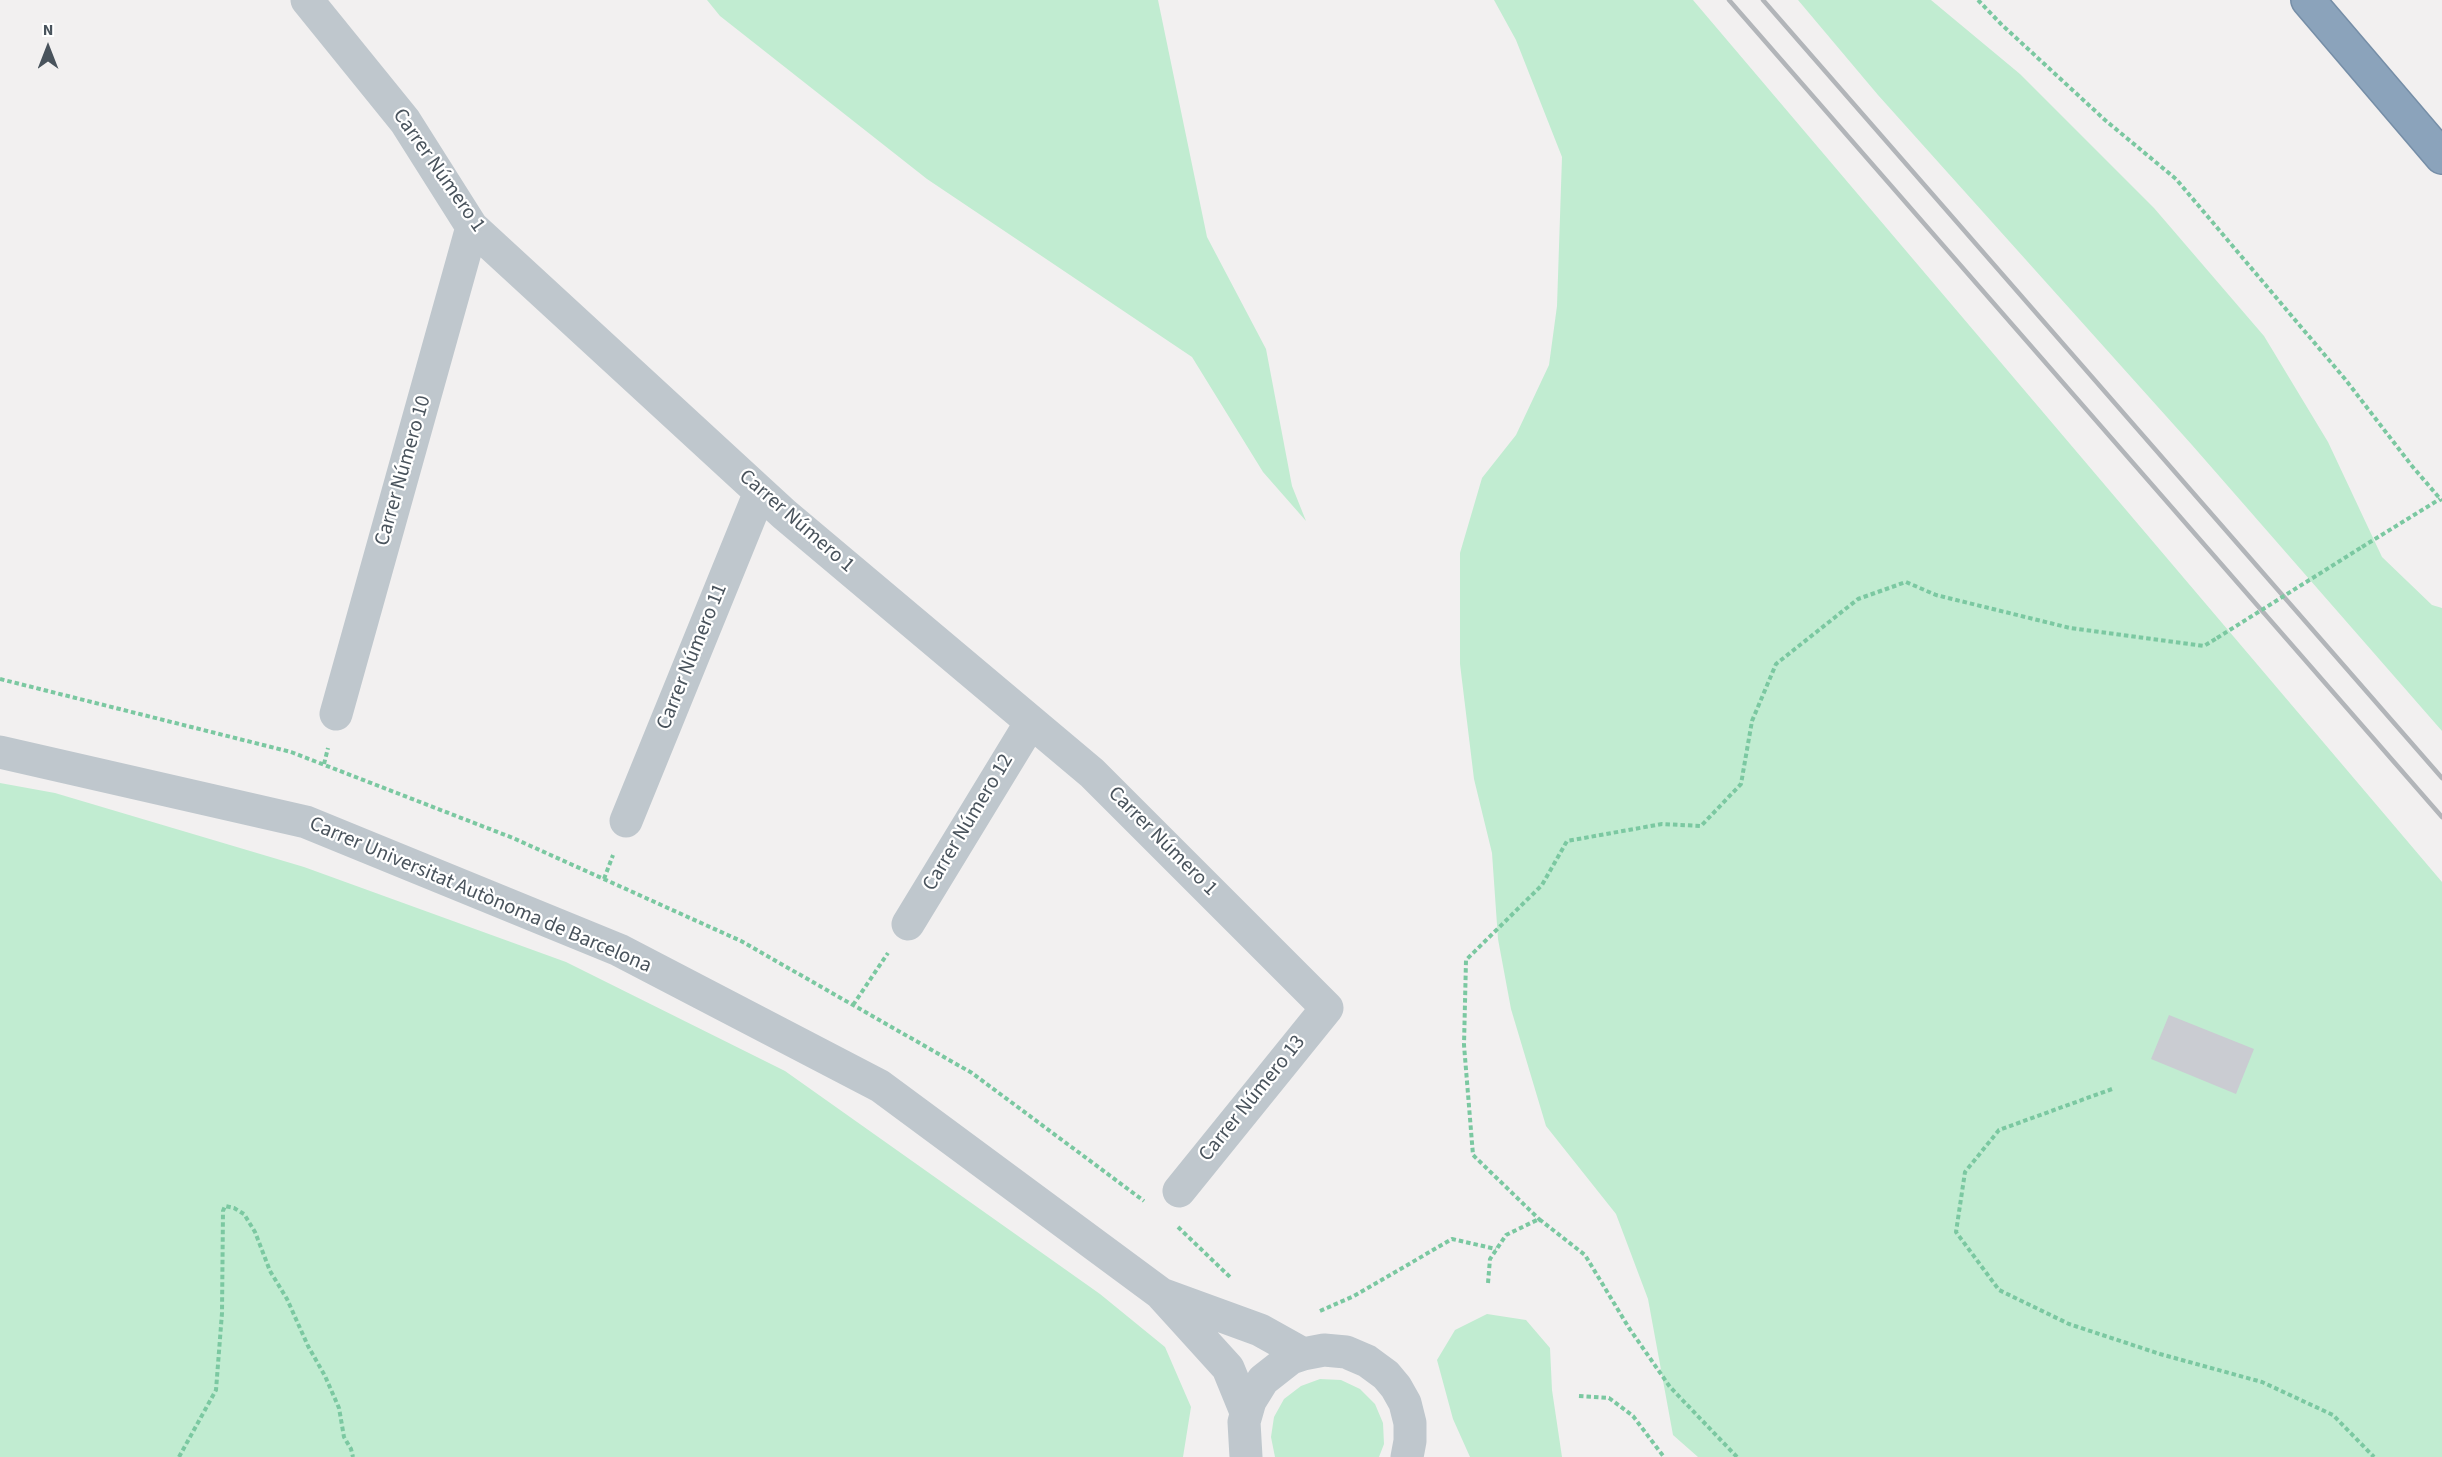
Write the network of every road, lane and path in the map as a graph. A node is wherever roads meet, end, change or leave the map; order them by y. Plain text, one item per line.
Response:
1 (307, 0) edge
2 (1978, 0) edge
3 (2308, 0) edge
4 (2442, 157) edge
5 (472, 227) junction
6 (760, 492) junction
7 (2441, 500) edge
8 (336, 714) dead end
9 (1031, 722) junction
10 (0, 752) edge
11 (626, 821) dead end
12 (908, 924) joint
13 (853, 1005) dead end
14 (1328, 1008) joint
15 (2112, 1089) dead end
16 (1179, 1191) dead end
17 (1541, 1221) junction
18 (1496, 1249) junction
19 (1488, 1283) dead end
20 (1160, 1293) junction
21 (1318, 1312) dead end
22 (1302, 1354) junction
23 (1579, 1395) dead end
24 (1243, 1442) edge
25 (1414, 1449) edge
26 (179, 1457) edge
27 (353, 1457) edge
28 (1665, 1457) edge
29 (1737, 1457) edge
30 (2374, 1457) edge

1 - 5 street, Carrer Número 1
2 - 7 path
3 - 4 highway
5 - 6 street, Carrer Número 1
5 - 8 street, Carrer Número 10
6 - 9 street, Carrer Número 1
6 - 11 street, Carrer Número 11
7 - 17 path, bridge
9 - 12 street, Carrer Número 12
9 - 14 street, Carrer Número 1
10 - 20 street, Carrer Universitat Autònoma de Barcelona
12 - 13 path
14 - 16 street, Carrer Número 13
15 - 30 path
17 - 18 path
17 - 29 path
18 - 19 path
18 - 21 path
20 - 22 street, Carrer Universitat Autònoma de Barcelona
20 - 24 street, Carrer Universitat Autònoma de Barcelona
22 - 24 street
22 - 25 street
23 - 28 path
26 - 27 path

